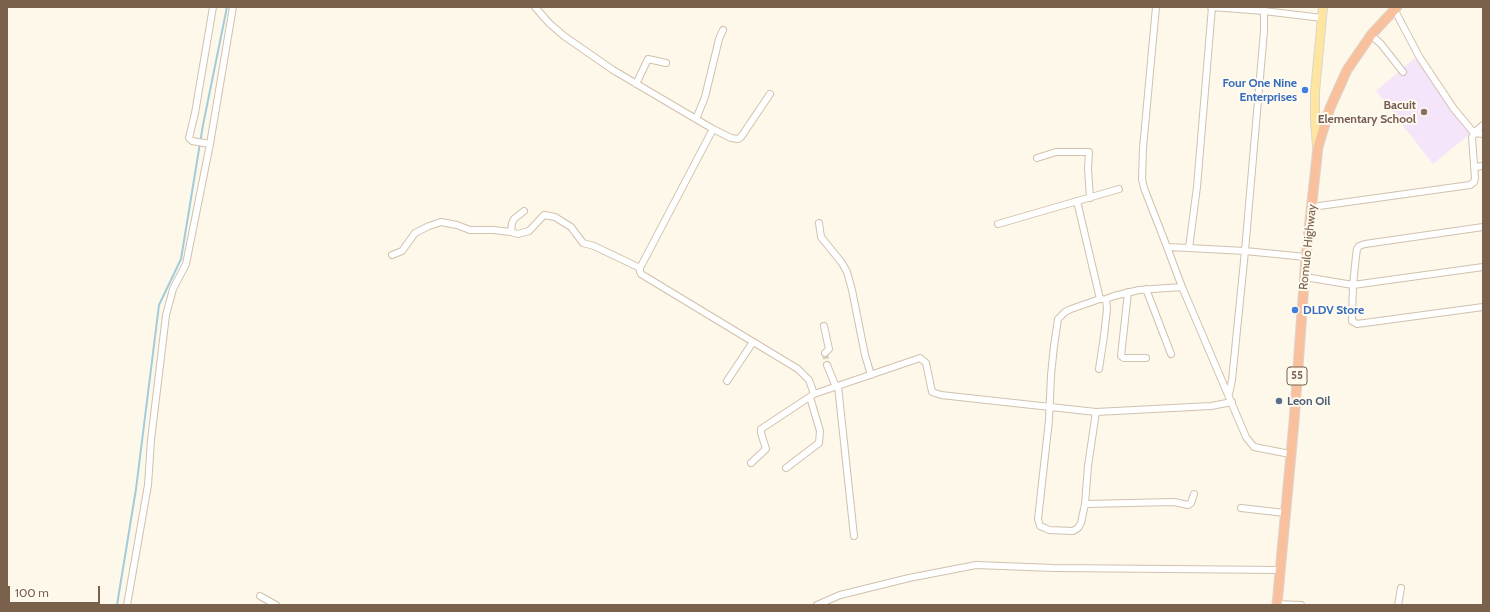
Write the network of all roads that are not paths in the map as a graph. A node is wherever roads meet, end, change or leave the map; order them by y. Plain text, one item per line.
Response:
1 (213, 7) edge
2 (233, 7) edge
3 (535, 7) edge
4 (1156, 7) edge
5 (1211, 7) edge
6 (1323, 7) edge
7 (1395, 8) edge
8 (1264, 11) junction
9 (1322, 18) junction
10 (723, 30) dead end
11 (1372, 35) junction
12 (666, 63) dead end
13 (1403, 72) dead end
14 (636, 84) junction
15 (770, 94) dead end
16 (696, 119) junction
17 (1483, 125) edge
18 (713, 129) junction
19 (1474, 133) junction
20 (1483, 134) edge
21 (207, 143) junction
22 (1318, 147) junction
23 (1037, 158) dead end
24 (1483, 166) edge
25 (1474, 167) junction
26 (1119, 189) dead end
27 (1090, 198) junction
28 (1077, 201) junction
29 (1312, 207) junction
30 (524, 211) dead end
31 (819, 223) dead end
32 (998, 224) dead end
33 (1483, 227) edge
34 (511, 232) junction
35 (1167, 247) junction
36 (1189, 248) junction
37 (1245, 251) junction
38 (392, 255) dead end
39 (1306, 257) junction
40 (1483, 267) edge
41 (640, 268) junction
42 (1305, 277) junction
43 (1353, 285) junction
44 (1182, 287) junction
45 (1146, 289) junction
46 (1128, 292) junction
47 (1103, 300) junction
48 (1483, 307) edge
49 (824, 326) dead end
50 (753, 342) junction
51 (825, 353) tunnel mouth
52 (1171, 354) dead end
53 (1146, 358) dead end
54 (827, 365) tunnel mouth
55 (1099, 369) dead end
56 (871, 375) junction
57 (727, 381) dead end
58 (837, 386) junction
59 (1229, 394) junction
60 (812, 396) junction
61 (1232, 402) junction
62 (1049, 408) junction
63 (1096, 412) junction
64 (1290, 454) junction
65 (751, 463) dead end
66 (786, 468) dead end
67 (1194, 494) dead end
68 (1085, 504) junction
69 (1241, 508) dead end
70 (1285, 513) junction
71 (854, 536) dead end
72 (1280, 570) junction
73 (1401, 588) dead end
74 (260, 596) dead end
75 (127, 605) edge
76 (276, 605) edge
77 (817, 605) edge
78 (1277, 605) edge
79 (1301, 605) edge
80 (1398, 605) edge

1 - 21 street
2 - 21 street
3 - 14 street
4 - 35 street
5 - 8 street
5 - 36 street
6 - 9 main road
7 - 11 highway, Romulo Highway / 55
7 - 19 street
8 - 9 street
8 - 37 street
9 - 22 main road
10 - 16 street
11 - 13 street
11 - 22 highway, Romulo Highway / 55
12 - 14 street
14 - 16 street
15 - 18 street
16 - 18 street
17 - 19 street
18 - 41 street
19 - 20 street
19 - 25 street
21 - 75 street
22 - 29 highway, Romulo Highway / 55
23 - 27 street
24 - 25 street
25 - 29 street
26 - 27 street
27 - 28 street
28 - 32 street
28 - 47 street
29 - 39 highway, Romulo Highway / 55
30 - 34 street
31 - 56 street
33 - 43 street
34 - 38 street
34 - 41 street
35 - 36 street
35 - 44 street
36 - 37 street
37 - 39 street
37 - 59 street
39 - 42 highway, Romulo Highway / 55
40 - 43 street
41 - 50 street
42 - 43 street
42 - 64 highway, Romulo Highway / 55
43 - 48 street
44 - 45 street
44 - 59 street
45 - 46 street
45 - 52 street
46 - 47 street
46 - 53 street
47 - 55 street
47 - 62 street
49 - 51 street
50 - 57 street
50 - 60 street
54 - 58 street
56 - 58 street
56 - 62 street
58 - 60 street
58 - 71 street
59 - 61 street
60 - 65 street
60 - 66 street
61 - 63 street
61 - 64 street
62 - 63 street
62 - 68 street
63 - 68 street
64 - 70 highway, Romulo Highway / 55
67 - 68 street
69 - 70 street
70 - 72 highway, Romulo Highway / 55
72 - 77 street
72 - 78 highway, Romulo Highway / 55
73 - 80 street
74 - 76 street
78 - 79 street

